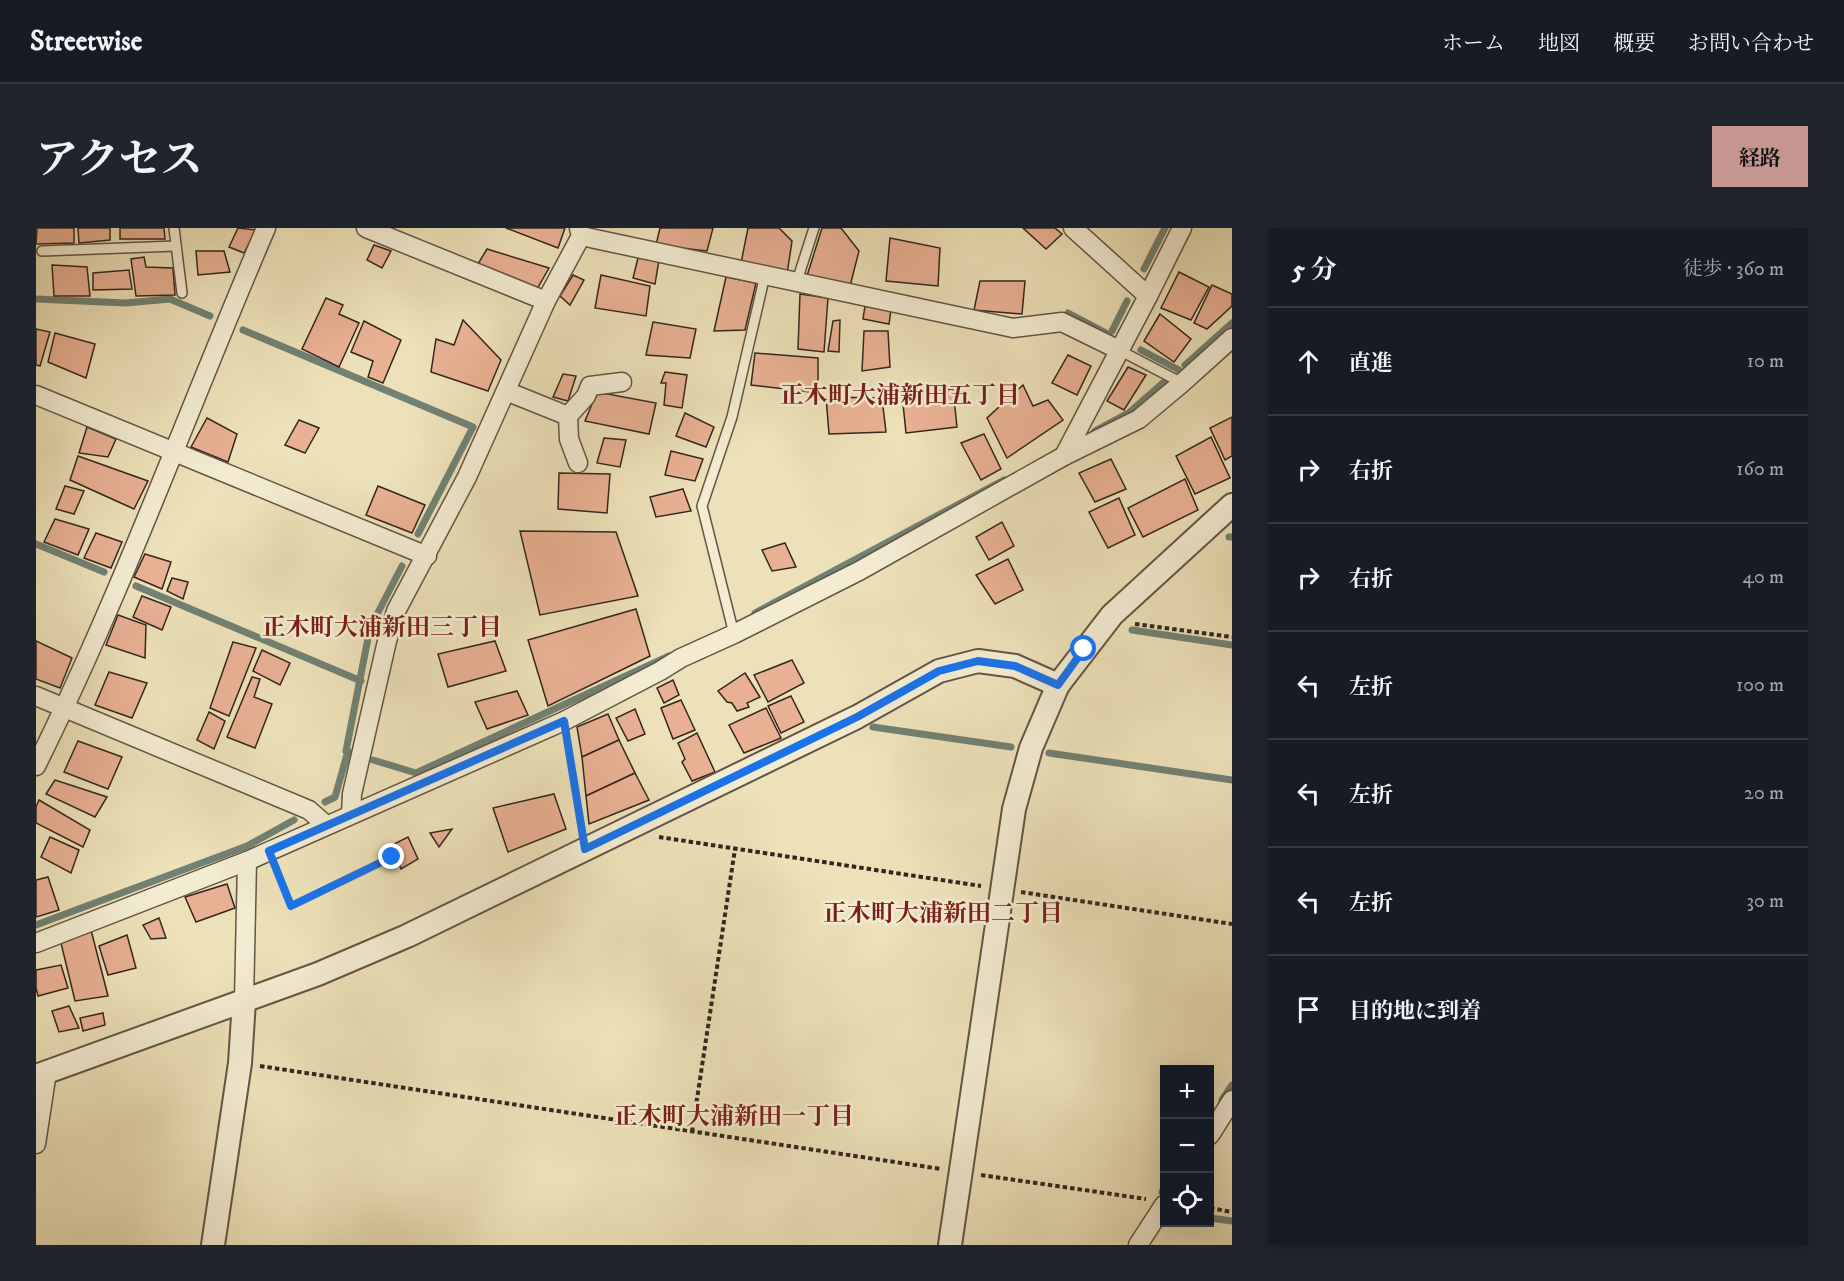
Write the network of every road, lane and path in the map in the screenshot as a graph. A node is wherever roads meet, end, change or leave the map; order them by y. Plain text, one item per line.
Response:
1 (174, 228) edge
2 (266, 228) edge
3 (366, 228) edge
4 (814, 228) edge
5 (1073, 228) edge
6 (1182, 228) edge
7 (580, 232) edge
8 (176, 246) junction
9 (42, 251) dead end
10 (765, 275) junction
11 (797, 281) junction
12 (182, 293) dead end
13 (1148, 296) junction
14 (546, 302) junction
15 (1232, 338) edge
16 (1119, 350) junction
17 (622, 382) dead end
18 (1182, 383) junction
19 (506, 391) junction
20 (36, 395) edge
21 (568, 416) junction
22 (174, 453) junction
23 (1064, 456) junction
24 (578, 464) dead end
25 (1232, 505) edge
26 (427, 556) junction
27 (1112, 615) junction
28 (734, 634) junction
29 (1232, 637) edge
30 (1058, 685) junction
31 (36, 696) edge
32 (65, 708) junction
33 (564, 721) junction
34 (36, 766) edge
35 (351, 814) junction
36 (326, 825) junction
37 (631, 827) junction
38 (585, 849) junction
39 (735, 849) junction
40 (269, 851) junction
41 (392, 857) dead end
42 (247, 861) junction
43 (1002, 890) junction
44 (1232, 924) edge
45 (36, 943) edge
46 (244, 1001) junction
47 (240, 1063) junction
48 (42, 1074) edge
49 (1232, 1100) edge
50 (1214, 1127) edge
51 (692, 1132) junction
52 (36, 1144) edge
53 (960, 1172) junction
54 (1159, 1202) edge
55 (1214, 1209) edge
56 (1232, 1212) edge
57 (213, 1245) edge
58 (950, 1245) edge
59 (1138, 1245) edge

1 - 8 lane
2 - 22 street
3 - 14 street
4 - 11 lane
5 - 13 street
6 - 13 street
7 - 10 street
7 - 14 street
8 - 9 lane
8 - 12 lane
10 - 11 street
10 - 28 lane
11 - 16 street
13 - 16 street
14 - 19 street
15 - 18 street
16 - 18 lane
16 - 23 street
17 - 21 street
18 - 23 street
19 - 21 street
19 - 26 street
20 - 22 street
21 - 24 street
22 - 26 street
22 - 32 street
23 - 28 street
25 - 27 street
26 - 35 street
27 - 29 path
27 - 30 street
28 - 33 street
30 - 37 street
30 - 43 street
31 - 32 street
32 - 34 street
32 - 36 street
33 - 35 street
33 - 38 path
35 - 36 street
36 - 40 street
37 - 38 street
37 - 39 path
38 - 46 street
39 - 43 path
39 - 51 path
40 - 41 path
40 - 42 street
42 - 45 street
42 - 46 street
43 - 44 path
43 - 53 street
46 - 47 street
46 - 48 street
47 - 51 path
47 - 57 street
48 - 52 street
49 - 50 street
51 - 53 path
53 - 54 path
53 - 58 street
54 - 59 street
55 - 56 path

